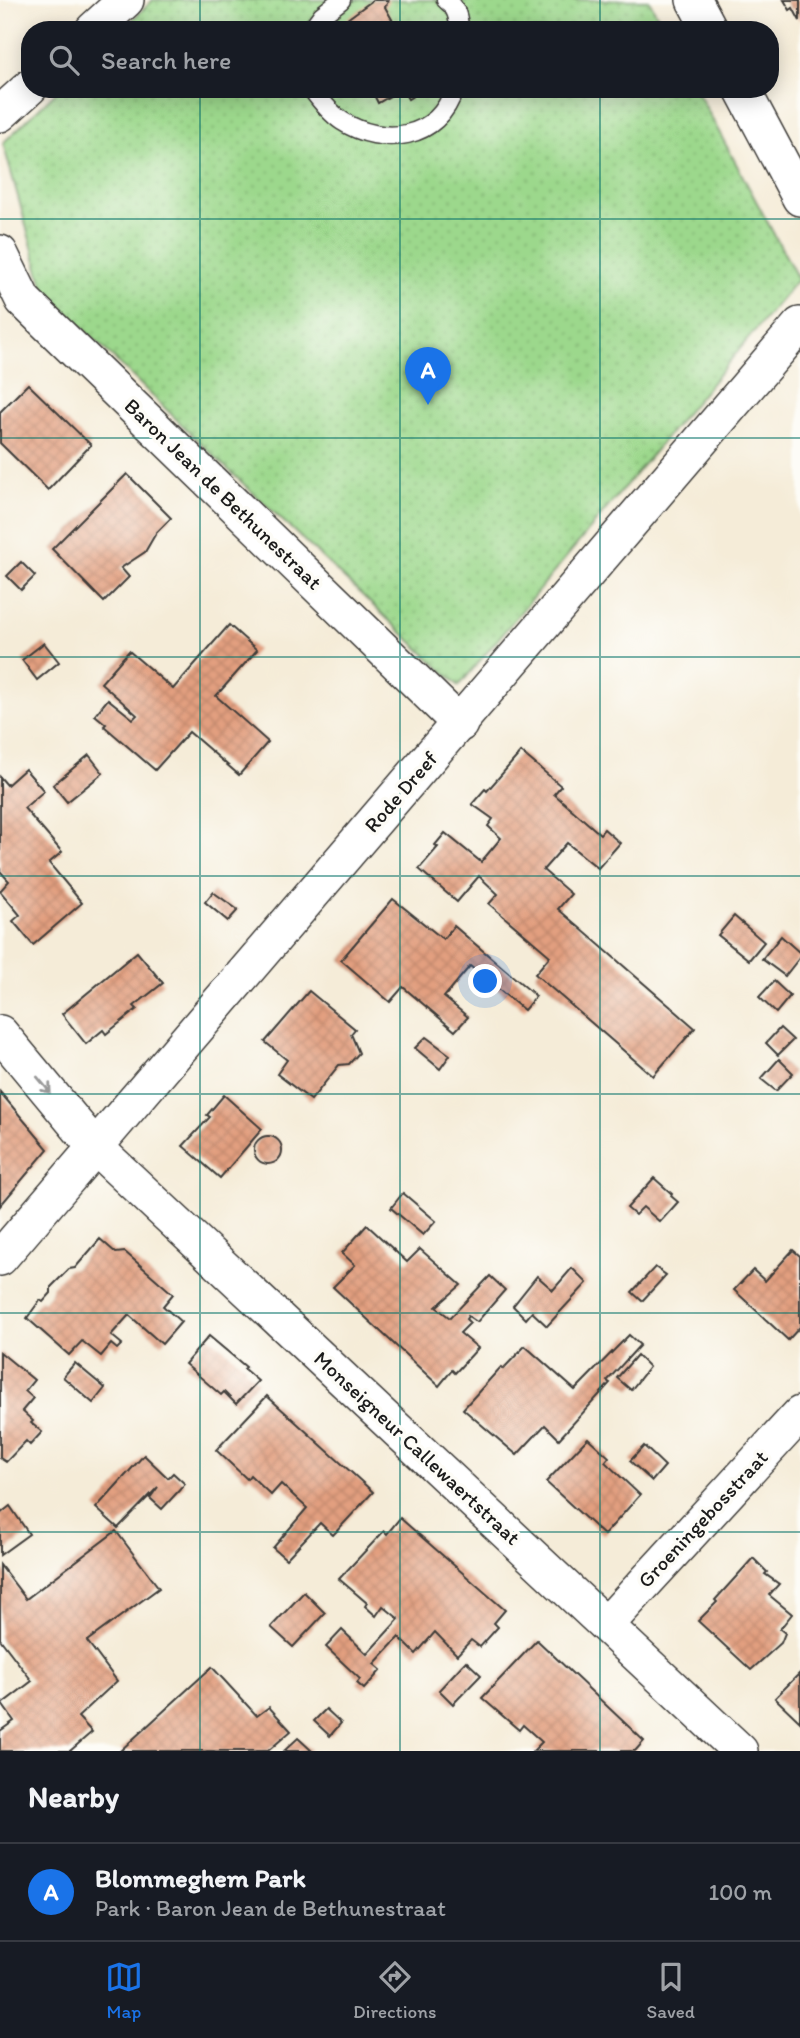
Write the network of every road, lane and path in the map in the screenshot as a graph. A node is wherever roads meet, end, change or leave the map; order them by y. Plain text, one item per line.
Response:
1 (126, 0) edge
2 (341, 0) edge
3 (694, 0) edge
4 (450, 1) edge
5 (103, 21) edge
6 (317, 21) edge
7 (459, 21) edge
8 (705, 21) edge
9 (21, 95) edge
10 (320, 98) edge
11 (449, 98) edge
12 (747, 98) edge
13 (0, 114) edge
14 (800, 198) edge
15 (0, 253) edge
16 (800, 325) edge
17 (460, 724) junction
18 (0, 1033) edge
19 (94, 1146) junction
20 (0, 1258) edge
21 (800, 1414) edge
22 (606, 1625) junction
23 (740, 1751) edge

1 - 5 street
2 - 6 lane
3 - 8 street
4 - 7 lane
9 - 13 street
10 - 11 lane
12 - 14 street
15 - 17 street, Baron Jean de Bethunestraat
16 - 17 street, Rode Dreef
17 - 19 street, Rode Dreef
18 -> 19 street, Monseigneur Callewaertstraat
19 - 20 street, Rode Dreef
19 - 22 street, Monseigneur Callewaertstraat
21 - 22 street, Groeningebosstraat
22 - 23 street, Monseigneur Callewaertstraat

